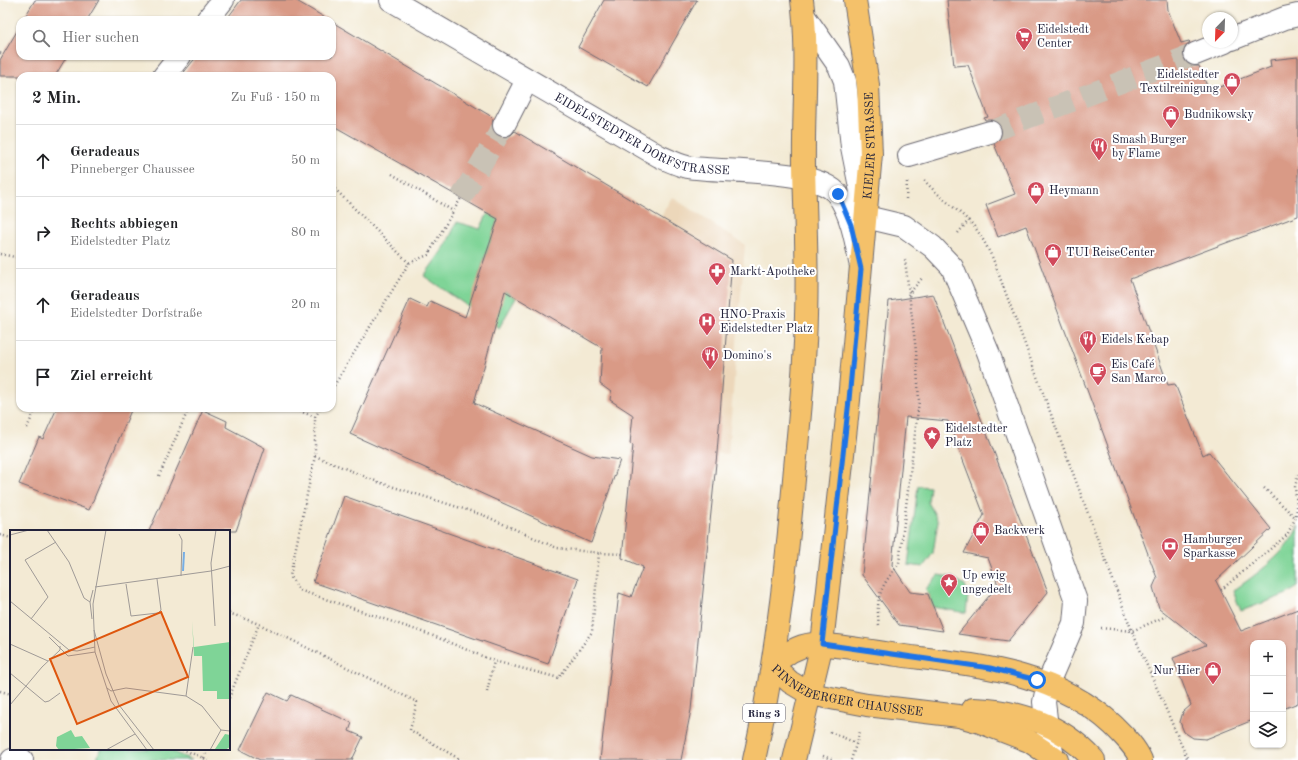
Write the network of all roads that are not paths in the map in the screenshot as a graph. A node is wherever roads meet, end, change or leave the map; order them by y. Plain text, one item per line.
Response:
1 (223, 0) edge
2 (392, 0) edge
3 (855, 0) edge
4 (803, 8) edge
5 (1298, 15) edge
6 (210, 16) edge
7 (1238, 37) edge
8 (1210, 48) edge
9 (1195, 54) tunnel mouth
10 (177, 60) edge
11 (167, 72) edge
12 (527, 80) junction
13 (504, 125) tunnel mouth
14 (990, 132) tunnel mouth
15 (909, 156) road end
16 (804, 177) junction
17 (866, 217) junction
18 (861, 269) junction
19 (822, 644) junction
20 (773, 666) junction
21 (1048, 683) junction
22 (810, 694) junction
23 (928, 711) junction
24 (1046, 723) junction
25 (1055, 758) edge
26 (12, 760) edge
27 (22, 760) edge
28 (754, 760) edge
29 (794, 760) edge
30 (1094, 760) edge
31 (1141, 760) edge

1 - 6 street
2 - 12 street, EIDELSTEDTER DORFSTRASSE
3 - 17 main road, KIELER STRASSE
4 - 16 main road
4 - 17 street
5 - 7 street
8 - 9 street
10 - 11 street
12 - 13 street
12 - 16 street, EIDELSTEDTER DORFSTRASSE
14 - 15 street
16 - 18 street, EIDELSTEDTER DORFSTRASSE
16 - 20 main road
17 - 18 main road, KIELER STRASSE
17 - 21 street
18 - 19 main road
19 - 20 main road, PINNEBERGER CHAUSSEE
19 - 21 main road, PINNEBERGER CHAUSSEE
19 - 22 main road
20 - 22 main road, PINNEBERGER CHAUSSEE
20 - 28 main road, Ring 3
21 - 24 street
21 - 31 main road, PINNEBERGER CHAUSSEE
22 - 23 main road, PINNEBERGER CHAUSSEE
22 - 29 main road, Ring 3
23 - 24 main road
23 - 25 main road, PINNEBERGER CHAUSSEE
24 - 25 street
24 - 30 main road
26 - 27 street

